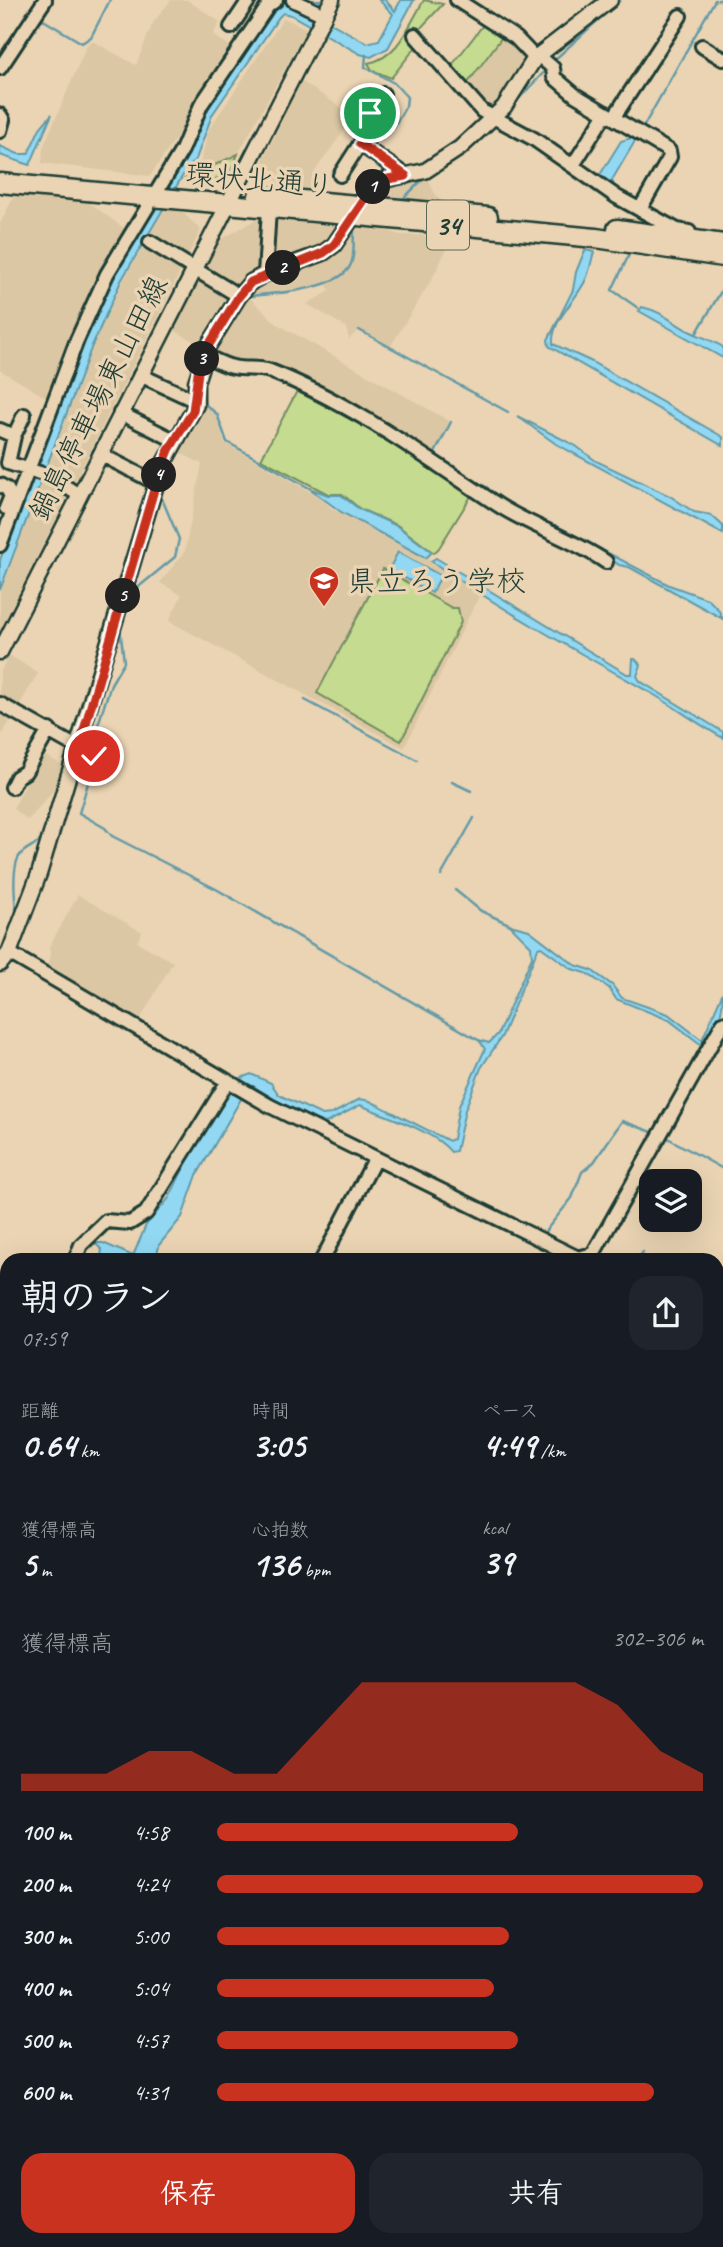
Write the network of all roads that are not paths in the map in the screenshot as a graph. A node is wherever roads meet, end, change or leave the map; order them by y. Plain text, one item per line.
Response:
1 (46, 0) edge
2 (249, 0) edge
3 (276, 0) edge
4 (293, 0) edge
5 (332, 0) edge
6 (457, 0) edge
7 (610, 0) edge
8 (265, 10) junction
9 (317, 13) junction
10 (680, 16) dead end
11 (231, 27) dead end
12 (415, 35) dead end
13 (702, 47) dead end
14 (723, 58) edge
15 (543, 61) junction
16 (0, 68) edge
17 (383, 94) dead end
18 (0, 114) edge
19 (610, 115) junction
20 (495, 119) junction
21 (0, 131) edge
22 (360, 144) junction
23 (575, 162) dead end
24 (0, 171) edge
25 (340, 175) dead end
26 (406, 176) junction
27 (0, 183) edge
28 (163, 193) junction
29 (229, 200) junction
30 (269, 209) junction
31 (355, 211) junction
32 (643, 211) junction
33 (150, 242) dead end
34 (716, 243) edge
35 (723, 257) edge
36 (192, 270) junction
37 (265, 274) junction
38 (239, 296) junction
39 (207, 357) junction
40 (140, 375) junction
41 (196, 401) junction
42 (120, 413) junction
43 (24, 415) dead end
44 (0, 430) edge
45 (13, 436) junction
46 (176, 441) junction
47 (100, 454) junction
48 (29, 469) junction
49 (156, 483) junction
50 (0, 485) edge
51 (79, 495) junction
52 (0, 524) edge
53 (0, 545) edge
54 (606, 562) dead end
55 (0, 652) edge
56 (0, 704) edge
57 (50, 730) junction
58 (90, 753) junction
59 (12, 787) dead end
60 (5, 958) edge
61 (723, 1023) edge
62 (230, 1082) junction
63 (375, 1158) junction
64 (78, 1253) edge
65 (326, 1253) edge
66 (568, 1253) edge
67 (594, 1253) edge

1 - 16 street
2 - 8 street
2 - 11 street
3 - 8 street
4 - 9 street
5 - 9 main road, 鍋島停車場東山田線
6 - 15 street
7 - 15 main road
8 - 28 street
9 - 29 main road, 鍋島停車場東山田線
10 - 19 street
12 - 20 street
13 - 14 street
15 - 19 street
15 - 20 main road
17 - 22 street
18 - 21 street
19 - 23 street
19 - 32 street
20 - 26 main road
20 - 32 street
22 - 25 street
22 - 26 street
24 - 28 highway, 環状北通り / 34
26 - 31 main road
27 - 28 highway, 環状北通り / 34
28 - 29 highway, 環状北通り / 34
28 - 48 street
29 - 30 highway, 環状北通り / 34
29 - 31 highway, 環状北通り / 34
29 - 36 main road, 鍋島停車場東山田線
30 - 31 highway, 環状北通り / 34
30 - 37 street
31 - 34 highway, 環状北通り / 34
31 - 35 highway, 環状北通り / 34
31 - 37 main road
32 - 34 street
33 - 36 street
36 - 38 street
36 - 40 main road, 鍋島停車場東山田線
37 - 38 main road
38 - 39 main road
39 - 41 main road
39 - 54 street
40 - 41 street
40 - 42 main road, 鍋島停車場東山田線
41 - 46 main road
42 - 46 street
42 - 47 main road, 鍋島停車場東山田線
43 - 45 street
44 - 45 street
45 - 48 street
46 - 49 main road
47 - 49 street
47 - 51 main road, 鍋島停車場東山田線
48 - 51 street
48 - 53 street
49 - 58 main road
50 - 52 street
51 - 55 main road, 鍋島停車場東山田線
56 - 57 street
57 - 58 street
57 - 59 street
58 - 60 main road
60 - 62 street
61 - 67 street
62 - 63 street
62 - 64 street
63 - 65 street
63 - 66 street

